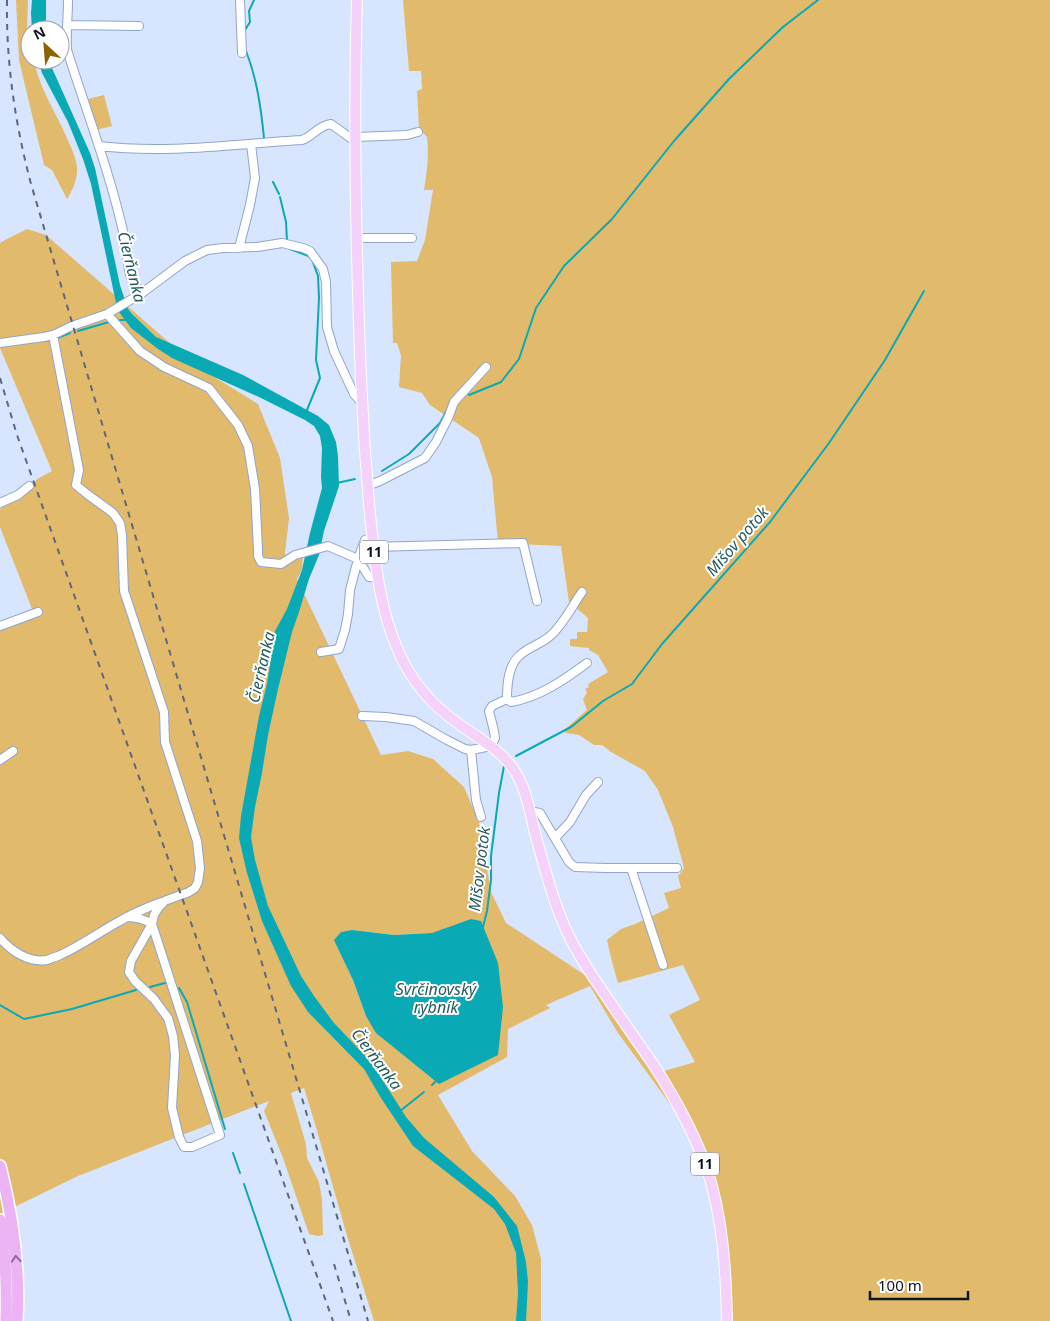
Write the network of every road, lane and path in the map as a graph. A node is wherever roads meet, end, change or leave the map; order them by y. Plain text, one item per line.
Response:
1 (68, 0) edge
2 (240, 0) edge
3 (357, 0) edge
4 (68, 20) edge
5 (70, 25) edge
6 (139, 26) dead end
7 (242, 53) dead end
8 (70, 59) edge
9 (418, 132) dead end
10 (356, 140) junction
11 (251, 144) junction
12 (99, 146) junction
13 (357, 238) junction
14 (412, 238) dead end
15 (239, 248) junction
16 (140, 294) junction
17 (107, 314) junction
18 (52, 334) junction
19 (0, 343) edge
20 (486, 367) dead end
21 (362, 403) junction
22 (29, 486) dead end
23 (367, 486) junction
24 (0, 503) edge
25 (373, 542) junction
26 (358, 559) junction
27 (378, 578) junction
28 (582, 592) dead end
29 (537, 601) dead end
30 (38, 612) dead end
31 (0, 626) edge
32 (321, 652) dead end
33 (587, 663) dead end
34 (507, 699) junction
35 (362, 716) dead end
36 (491, 746) junction
37 (471, 750) junction
38 (13, 751) dead end
39 (0, 760) edge
40 (598, 782) dead end
41 (530, 813) junction
42 (481, 817) dead end
43 (555, 838) junction
44 (631, 868) junction
45 (677, 868) dead end
46 (166, 901) junction
47 (126, 917) junction
48 (152, 924) junction
49 (0, 938) edge
50 (664, 965) dead end
51 (0, 1166) edge
52 (0, 1220) edge
53 (6, 1321) edge
54 (17, 1321) edge
55 (727, 1321) edge

1 - 4 street
2 - 7 street
3 - 10 main road, 11
5 - 6 street
8 - 12 street
9 - 10 street
10 - 11 street
10 - 13 main road, 11
11 - 12 street
11 - 15 street
12 - 16 street
13 - 14 street
13 - 21 main road, 11
15 - 16 street
15 - 21 street
16 - 17 street
17 - 18 street
17 - 26 street
18 - 19 street
18 - 46 street
20 - 23 street
21 - 23 main road, 11
22 - 24 street
23 - 25 main road, 11
25 - 26 street
25 - 27 main road, 11
25 - 29 street
26 - 27 street
26 - 32 street
27 - 36 main road, 11
28 - 34 street
30 - 31 street
33 - 34 street
34 - 36 street
35 - 37 street
36 - 37 street
36 - 41 main road, 11
37 - 42 street
38 - 39 street
40 - 43 street
41 - 43 street
41 - 55 main road, 11
43 - 44 street
44 - 45 street
44 - 50 street
46 - 47 street
46 - 48 street
47 - 48 street
47 - 49 street
48 - 48 street
54 -> 51 highway
52 - 53 highway

